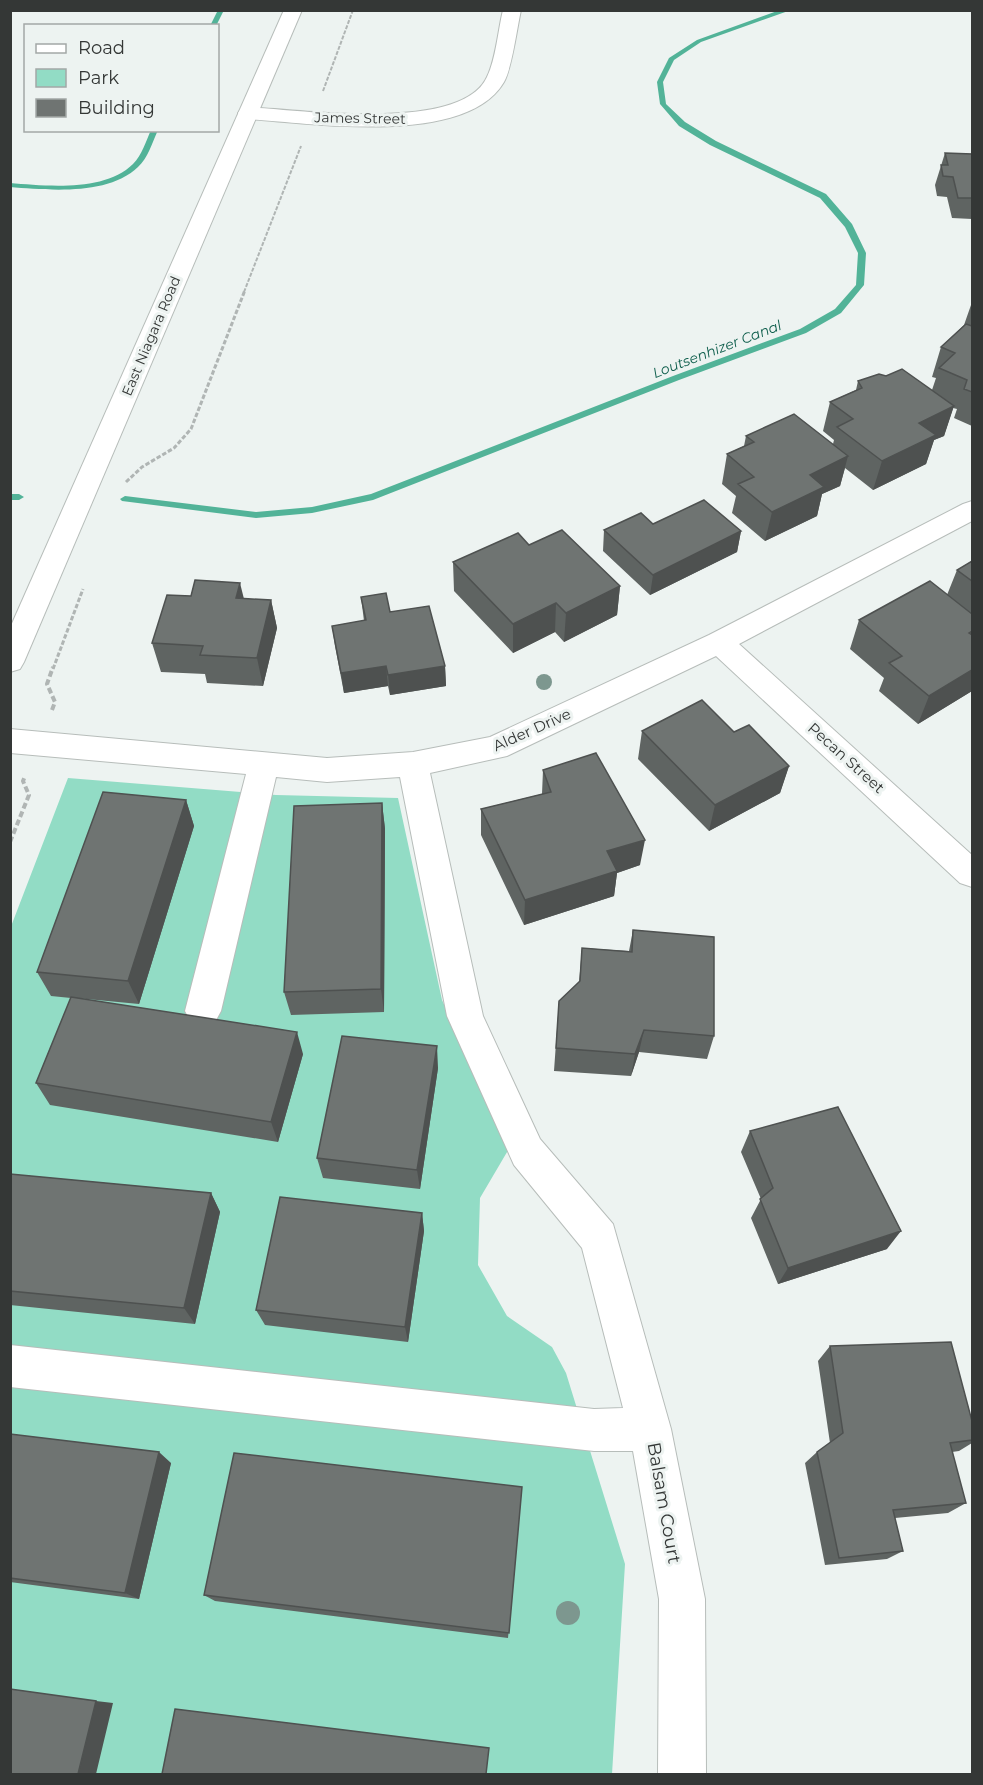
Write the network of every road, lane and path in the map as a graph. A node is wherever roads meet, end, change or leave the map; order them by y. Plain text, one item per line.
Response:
1 (293, 10) edge
2 (353, 10) edge
3 (512, 10) edge
4 (248, 113) junction
5 (313, 118) junction
6 (122, 487) dead end
7 (972, 510) edge
8 (84, 586) dead end
9 (719, 642) junction
10 (13, 651) edge
11 (24, 742) edge
12 (264, 764) junction
13 (412, 764) junction
14 (10, 842) edge
15 (972, 874) edge
16 (203, 1011) dead end
17 (10, 1366) edge
18 (650, 1429) junction
19 (682, 1774) edge

1 - 4 street, East Niagara Road
2 - 5 path
3 - 5 street, James Street
4 - 5 street, James Street
4 - 10 street, East Niagara Road
5 - 6 path
7 - 9 street, Alder Drive
8 - 11 path
9 - 13 street, Alder Drive
9 - 15 street, Pecan Street
11 - 12 street, Alder Drive
11 - 14 path
12 - 13 street, Alder Drive
12 - 16 street
13 - 18 street, Balsam Court
17 - 18 street
18 - 19 street, Balsam Court

